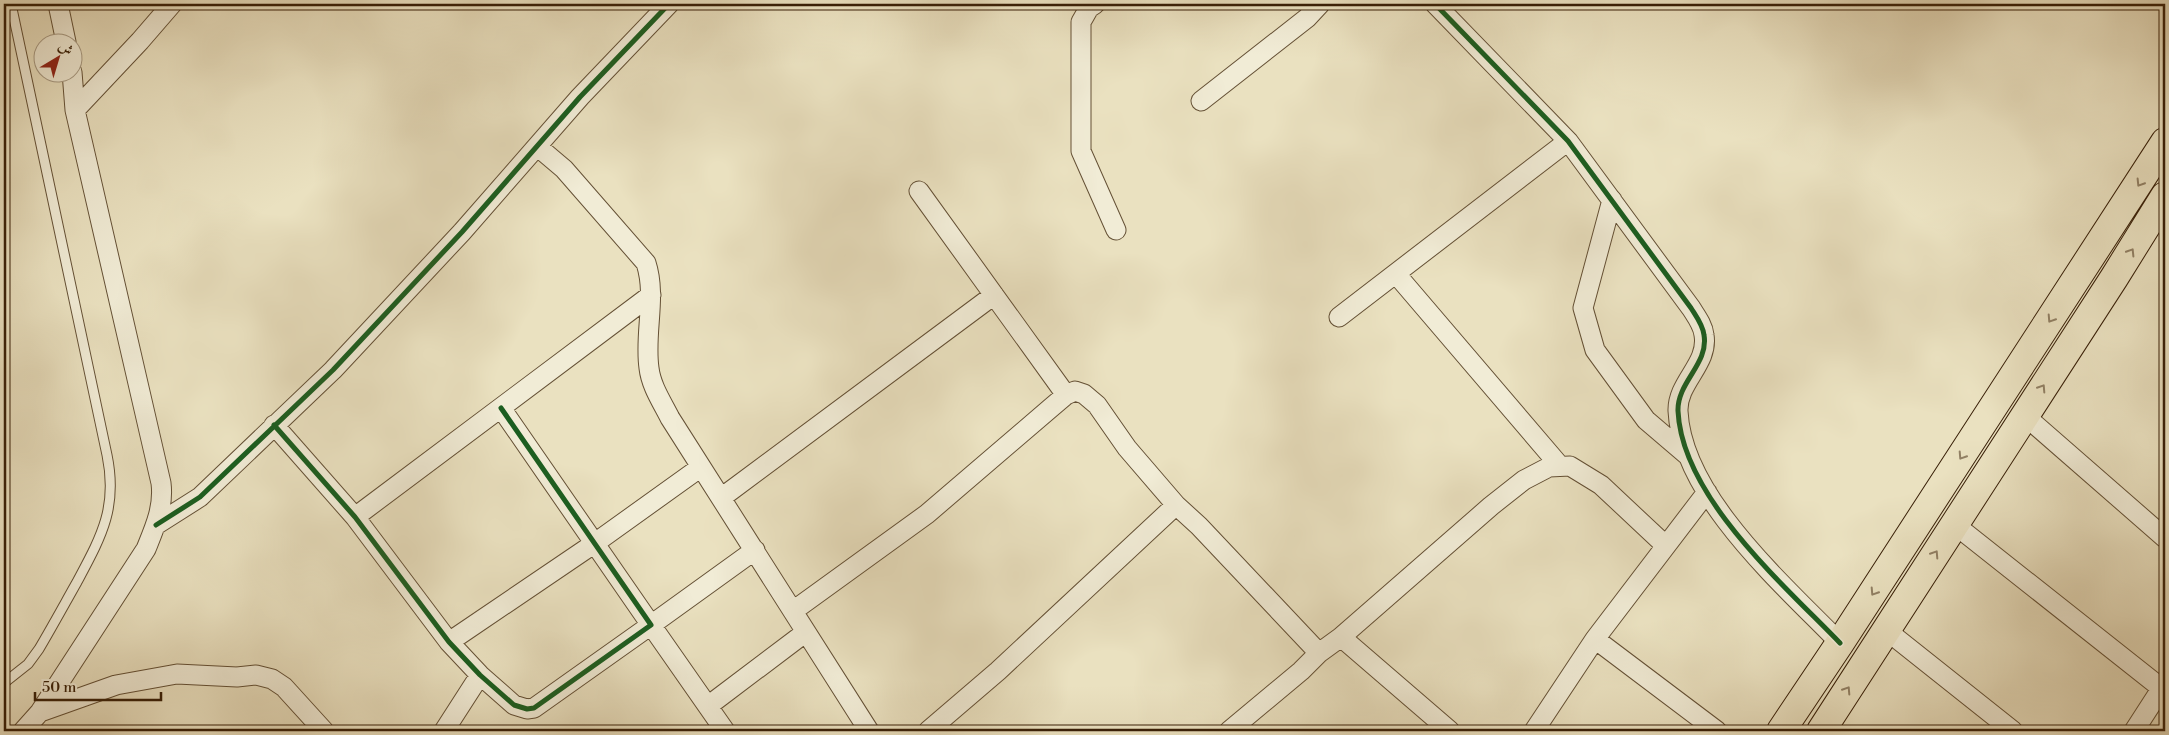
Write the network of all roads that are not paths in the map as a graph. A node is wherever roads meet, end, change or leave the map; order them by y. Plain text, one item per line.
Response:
1 (11, 4) edge
2 (58, 4) edge
3 (172, 4) edge
4 (669, 4) edge
5 (1095, 4) edge
6 (1320, 4) edge
7 (1435, 4) edge
8 (64, 32) edge
9 (73, 82) edge
10 (1200, 101) dead end
11 (75, 110) junction
12 (1568, 141) junction
13 (2165, 142) edge
14 (538, 147) junction
15 (919, 191) dead end
16 (1612, 200) junction
17 (2164, 201) edge
18 (1116, 230) dead end
19 (1396, 274) junction
20 (651, 295) junction
21 (994, 295) junction
22 (1340, 317) dead end
23 (1066, 395) junction
24 (501, 408) junction
25 (2024, 415) junction
26 (274, 426) junction
27 (1688, 455) junction
28 (1560, 466) junction
29 (701, 467) junction
30 (1707, 492) junction
31 (721, 498) junction
32 (1176, 505) junction
33 (355, 517) junction
34 (1954, 524) junction
35 (156, 525) junction
36 (2165, 538) edge
37 (595, 543) junction
38 (1665, 545) junction
39 (755, 550) junction
40 (793, 612) junction
41 (651, 625) junction
42 (1886, 630) junction
43 (806, 632) junction
44 (1341, 638) junction
45 (1594, 639) junction
46 (450, 642) junction
47 (1840, 642) junction
48 (1319, 653) junction
49 (480, 674) junction
50 (4, 683) edge
51 (2164, 687) edge
52 (708, 706) junction
53 (40, 712) junction
54 (23, 731) edge
55 (324, 731) edge
56 (444, 731) edge
57 (725, 731) edge
58 (866, 731) edge
59 (928, 731) edge
60 (1229, 731) edge
61 (1450, 731) edge
62 (1534, 731) edge
63 (1717, 731) edge
64 (1781, 731) edge
65 (1821, 731) edge
66 (2013, 731) edge
67 (2134, 731) edge

1 - 50 lane
2 - 8 street
3 - 11 street
4 - 14 street
5 - 18 street
6 - 10 street
7 - 12 street
9 - 11 street
11 - 35 street
12 - 16 street
12 - 19 street
13 -> 47 highway
14 - 20 street
14 - 26 street
15 - 21 street
16 - 27 street
16 - 27 street
25 -> 17 highway
19 - 22 street
19 - 28 street
20 - 24 street
20 - 29 street
21 - 23 street
21 - 31 street
23 - 32 street
23 - 40 street
24 - 33 street
24 - 37 street
25 - 34 highway
25 - 36 street
26 - 33 street
26 - 35 street
27 - 30 street
28 - 38 street
28 - 44 street
29 - 31 street
29 - 37 street
30 - 38 street
30 - 47 street
31 - 39 street
32 - 48 street
32 - 59 street
33 - 46 street
42 -> 34 highway
34 - 51 street
35 - 53 street
37 - 41 street
37 - 46 street
38 - 45 street
39 - 40 street
39 - 41 street
40 - 43 street
41 - 49 street
41 - 52 street
65 -> 42 highway
42 - 66 street
43 - 52 street
43 - 58 street
44 - 48 street
44 - 61 street
45 - 62 street
45 - 63 street
46 - 49 street
47 - 64 highway
48 - 60 street
49 - 56 street
51 - 67 street
52 - 57 street
53 - 54 street
53 - 55 street

